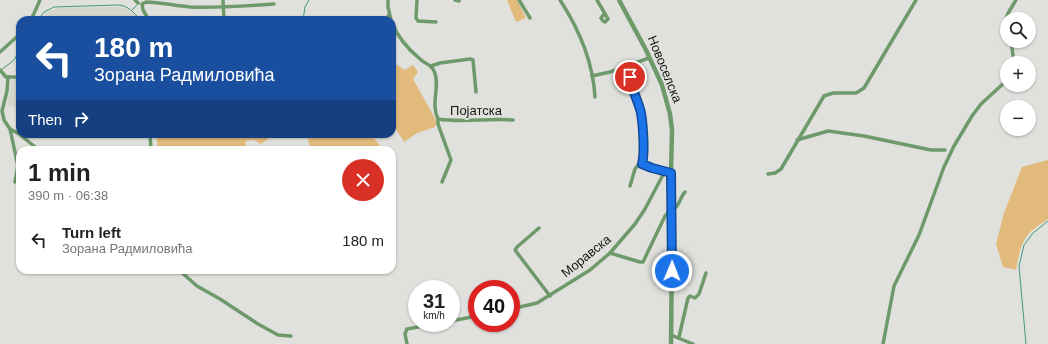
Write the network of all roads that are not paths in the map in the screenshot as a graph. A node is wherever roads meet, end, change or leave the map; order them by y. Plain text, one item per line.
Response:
1 (40, 0) edge
2 (223, 0) edge
3 (388, 0) edge
4 (417, 0) edge
5 (520, 0) edge
6 (560, 0) edge
7 (597, 0) edge
8 (619, 0) edge
9 (916, 0) edge
10 (1016, 0) edge
11 (140, 3) edge
12 (274, 4) dead end
13 (223, 7) junction
14 (1009, 12) edge
15 (604, 14) dead end
16 (389, 15) edge
17 (33, 16) edge
18 (146, 16) edge
19 (224, 16) edge
20 (530, 18) dead end
21 (436, 22) dead end
22 (396, 33) edge
23 (16, 38) edge
24 (0, 52) edge
25 (649, 58) junction
26 (431, 66) junction
27 (627, 66) junction
28 (1, 71) edge
29 (592, 76) junction
30 (8, 77) junction
31 (15, 77) dead end
32 (1000, 87) edge
33 (476, 92) dead end
34 (595, 97) dead end
35 (438, 119) junction
36 (514, 120) dead end
37 (10, 129) junction
38 (16, 132) edge
39 (24, 138) edge
40 (797, 140) junction
41 (34, 146) edge
42 (945, 150) dead end
43 (16, 157) edge
44 (642, 164) junction
45 (665, 171) junction
46 (671, 173) junction
47 (768, 174) dead end
48 (16, 177) edge
49 (15, 182) dead end
50 (442, 182) dead end
51 (630, 186) dead end
52 (685, 192) dead end
53 (672, 209) junction
54 (539, 228) dead end
55 (610, 253) junction
56 (706, 273) dead end
57 (183, 274) edge
58 (550, 296) junction
59 (520, 308) edge
60 (408, 329) edge
61 (671, 335) junction
62 (291, 336) dead end
63 (679, 337) junction
64 (407, 344) edge
65 (671, 344) edge
66 (694, 344) edge
67 (883, 344) edge

1 - 17 street
2 - 13 street
3 - 16 street
4 - 21 street
5 - 20 street
6 - 29 street
7 - 15 street
8 - 25 street, Новоселска
9 - 40 street
10 - 14 street
11 - 13 street
11 - 18 street
12 - 13 street
13 - 19 street
22 - 26 street
23 - 24 street
25 - 27 street
25 - 46 street, Новоселска
26 - 33 street
26 - 35 street, Појатска
27 - 29 street
27 - 44 street
28 - 30 street
29 - 34 street
30 - 31 street
30 - 37 street
32 - 67 street
35 - 36 street, Појатска
35 - 50 street, Појатска
37 - 38 street
37 - 43 street
39 - 41 street
40 - 42 street
40 - 47 street
44 - 45 street
44 - 51 street
45 - 46 street
45 - 55 street, Моравска
46 - 53 street, Новоселска
48 - 49 street
52 - 53 street
53 - 55 street
53 - 61 street, Новоселска
54 - 58 street
55 - 58 street, Моравска
56 - 63 street
57 - 62 street
58 - 59 street, Моравска
60 - 64 street
61 - 63 street
61 - 65 street, Новоселска
63 - 66 street

